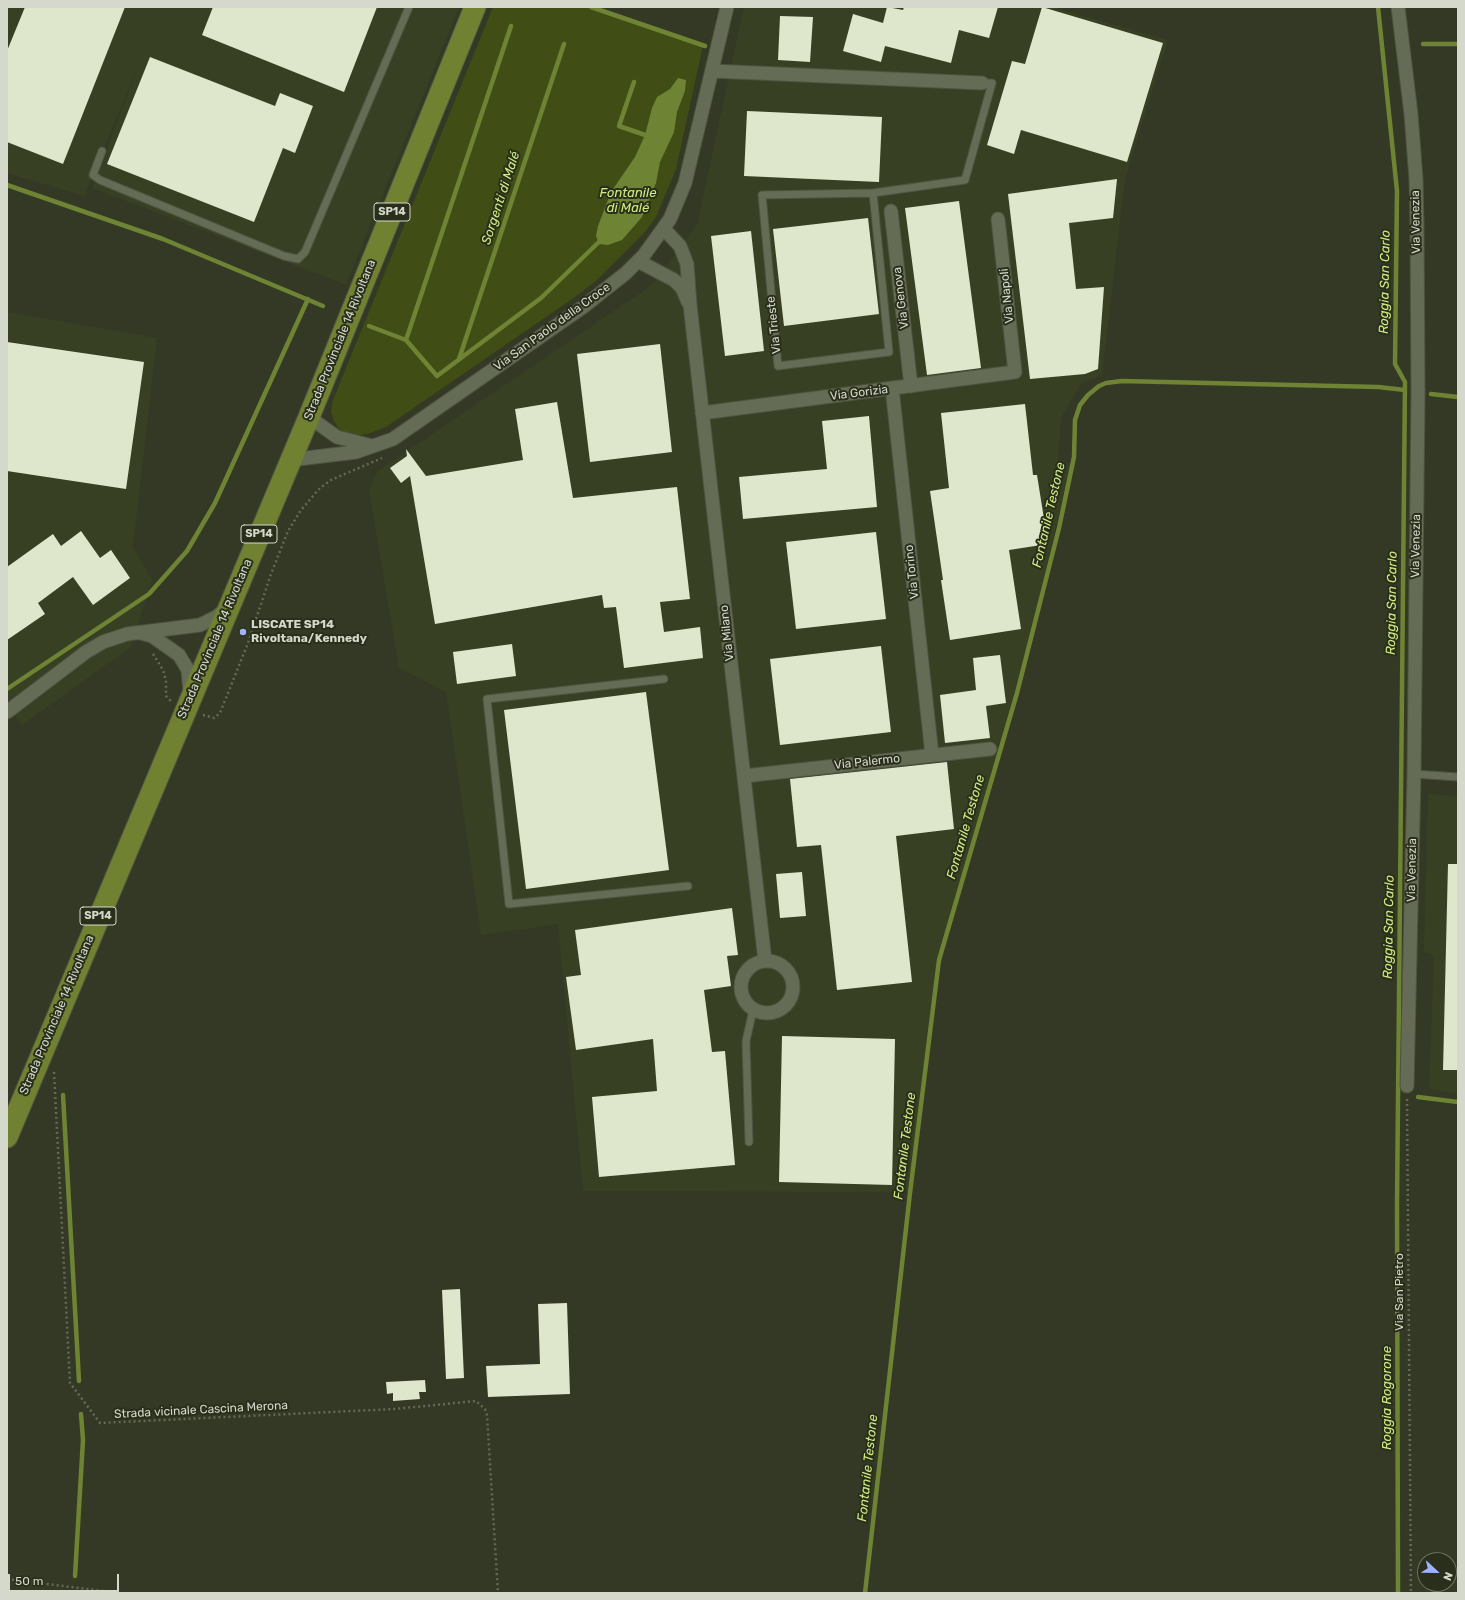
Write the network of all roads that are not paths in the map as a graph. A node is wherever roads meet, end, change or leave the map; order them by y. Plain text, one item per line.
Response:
1 (409, 7) edge
2 (475, 7) edge
3 (727, 7) edge
4 (1398, 7) edge
5 (712, 71) junction
6 (982, 83) joint
7 (102, 151) dead end
8 (873, 193) junction
9 (891, 211) dead end
10 (998, 219) dead end
11 (664, 229) junction
12 (638, 260) junction
13 (690, 305) junction
14 (1015, 372) joint
15 (911, 386) junction
16 (892, 388) junction
17 (702, 413) junction
18 (309, 417) junction
19 (376, 446) junction
20 (290, 460) junction
21 (228, 607) junction
22 (137, 632) junction
23 (664, 679) dead end
24 (188, 702) junction
25 (7, 712) edge
26 (990, 749) dead end
27 (932, 755) junction
28 (1414, 774) junction
29 (744, 776) junction
30 (1458, 777) edge
31 (688, 886) dead end
32 (764, 961) junction
33 (753, 1010) junction
34 (1407, 1086) road end
35 (7, 1137) edge
36 (749, 1142) dead end

1 - 7 lane
2 - 18 main road, Strada Provinciale 14 Rivoltana / SP14
3 - 5 street, Via San Paolo della Croce
4 - 28 street, Via Venezia
5 - 6 street, Via Trieste
5 - 11 street, Via San Paolo della Croce
6 - 8 lane, Via Trieste
8 - 8 lane, Via Trieste
9 - 15 street, Via Genova
10 - 14 street, Via Napoli
11 - 12 street, Via San Paolo della Croce
11 - 13 street, Via Milano
12 - 13 street, Via Milano
12 - 19 street, Via San Paolo della Croce
13 - 17 street, Via Milano
14 - 15 street, Via Gorizia
15 - 16 street, Via Gorizia
16 - 17 street, Via Gorizia
16 - 27 street, Via Torino
17 - 29 street, Via Milano
18 - 19 street
18 - 20 main road, Strada Provinciale 14 Rivoltana / SP14
19 - 20 street, Via San Paolo della Croce
20 - 21 main road, Strada Provinciale 14 Rivoltana / SP14
21 - 22 street
21 - 24 main road, Strada Provinciale 14 Rivoltana / SP14
22 - 24 street
22 - 25 street
23 - 31 lane
24 - 35 main road, Strada Provinciale 14 Rivoltana / SP14
26 - 27 street, Via Palermo
27 - 29 street, Via Palermo
28 - 30 lane
28 - 34 street, Via Venezia
29 - 32 street, Via Milano
32 - 33 street
32 - 33 street
33 - 36 lane

